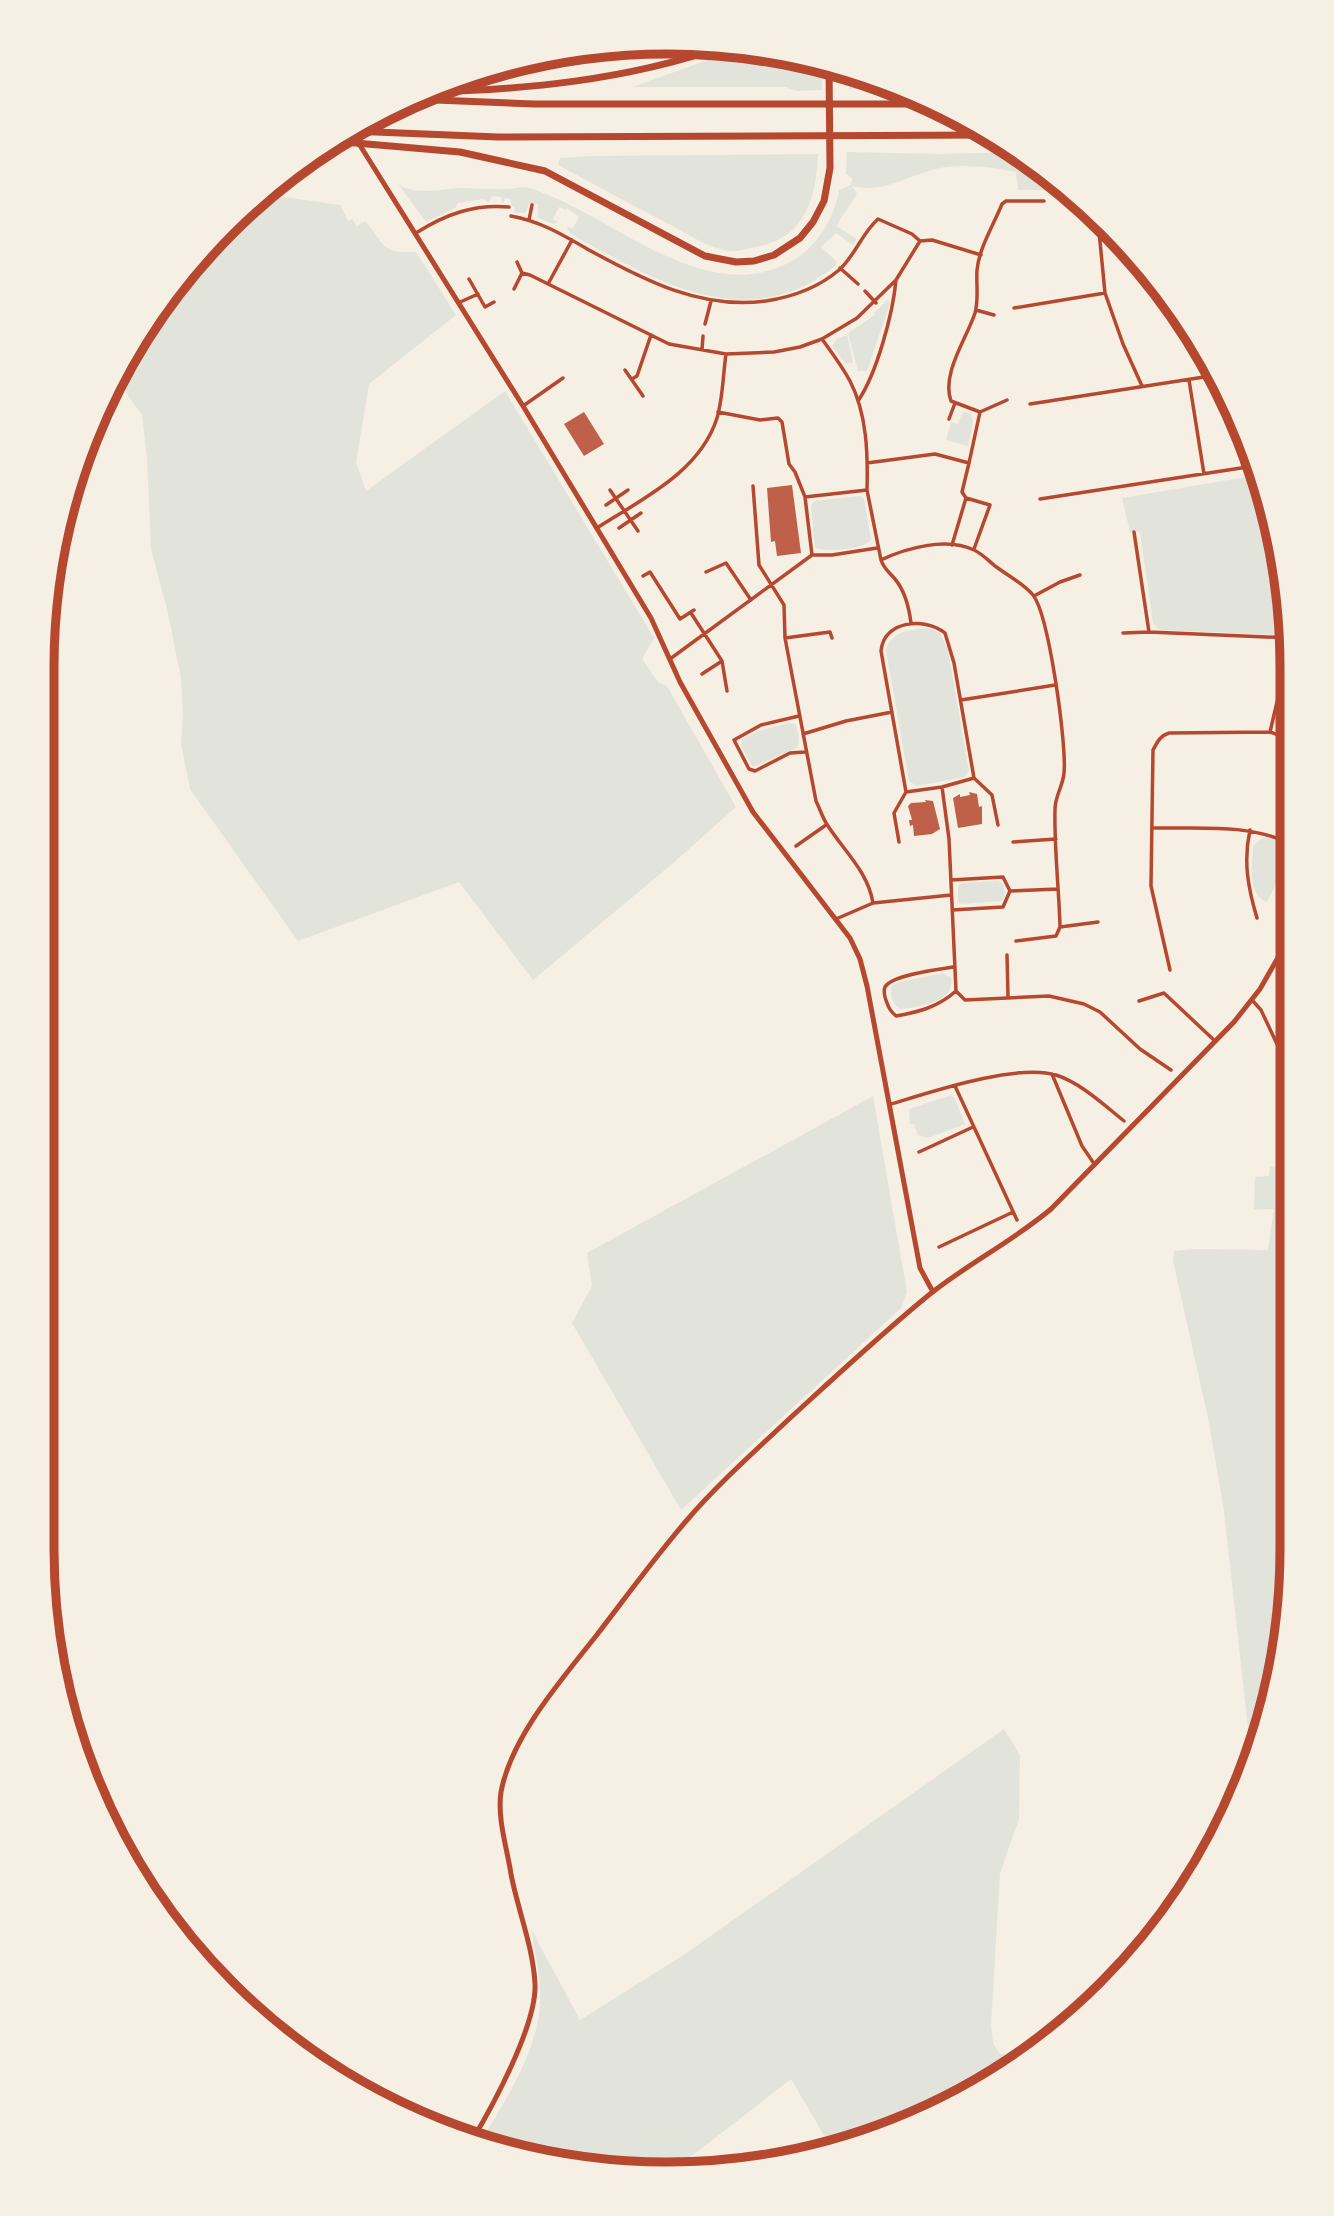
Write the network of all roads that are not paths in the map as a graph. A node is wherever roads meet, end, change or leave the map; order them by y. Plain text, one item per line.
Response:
1 (694, 55) edge
2 (829, 76) edge
3 (459, 91) edge
4 (436, 100) edge
5 (908, 104) edge
6 (369, 132) edge
7 (971, 135) edge
8 (356, 139) edge
9 (351, 143) edge
10 (1044, 201) dead end
11 (532, 205) dead end
12 (509, 206) dead end
13 (511, 216) dead end
14 (529, 219) junction
15 (415, 233) junction
16 (1099, 233) edge
17 (572, 240) junction
18 (920, 241) junction
19 (981, 255) junction
20 (517, 262) dead end
21 (840, 268) junction
22 (522, 273) junction
23 (469, 279) dead end
24 (896, 280) junction
25 (548, 284) junction
26 (858, 284) dead end
27 (514, 289) dead end
28 (865, 291) dead end
29 (1105, 293) junction
30 (478, 294) junction
31 (711, 301) junction
32 (494, 302) dead end
33 (458, 303) junction
34 (876, 303) junction
35 (1014, 308) dead end
36 (976, 310) junction
37 (993, 315) dead end
38 (705, 324) dead end
39 (651, 335) junction
40 (703, 336) dead end
41 (822, 339) junction
42 (702, 350) junction
43 (726, 354) junction
44 (625, 370) dead end
45 (1206, 377) edge
46 (563, 378) dead end
47 (632, 379) junction
48 (1189, 379) junction
49 (1142, 386) junction
50 (643, 396) dead end
51 (1007, 400) dead end
52 (858, 401) junction
53 (955, 403) junction
54 (1030, 404) dead end
55 (523, 406) junction
56 (718, 412) junction
57 (980, 412) junction
58 (949, 419) dead end
59 (867, 463) junction
60 (969, 463) junction
61 (1246, 467) edge
62 (1204, 474) junction
63 (753, 486) dead end
64 (610, 490) dead end
65 (628, 490) dead end
66 (867, 490) junction
67 (805, 497) junction
68 (616, 498) junction
69 (966, 498) junction
70 (1040, 499) dead end
71 (606, 505) dead end
72 (625, 511) junction
73 (641, 513) dead end
74 (631, 520) junction
75 (597, 528) junction
76 (619, 528) dead end
77 (638, 531) dead end
78 (1134, 532) dead end
79 (952, 544) junction
80 (877, 548) junction
81 (974, 550) junction
82 (812, 555) junction
83 (881, 560) junction
84 (706, 572) dead end
85 (1080, 575) dead end
86 (643, 576) dead end
87 (772, 586) junction
88 (1034, 596) junction
89 (751, 600) junction
90 (911, 623) junction
91 (1149, 632) junction
92 (1123, 633) dead end
93 (704, 635) junction
94 (785, 638) junction
95 (832, 638) dead end
96 (1279, 639) edge
97 (670, 659) junction
98 (722, 661) junction
99 (702, 674) dead end
100 (1055, 685) junction
101 (1280, 688) edge
102 (727, 691) dead end
103 (960, 700) junction
104 (892, 712) junction
105 (799, 716) junction
106 (1270, 732) junction
107 (803, 734) junction
108 (1280, 736) edge
109 (805, 752) junction
110 (974, 778) junction
111 (942, 787) junction
112 (906, 792) junction
113 (827, 824) junction
114 (998, 825) dead end
115 (1152, 828) junction
116 (1250, 830) junction
117 (1056, 839) junction
118 (1280, 839) edge
119 (899, 842) dead end
120 (1013, 842) dead end
121 (796, 846) dead end
122 (951, 880) junction
123 (1058, 888) junction
124 (1010, 891) junction
125 (951, 895) junction
126 (873, 903) junction
127 (952, 910) junction
128 (1257, 918) dead end
129 (836, 919) junction
130 (1098, 922) dead end
131 (1060, 926) junction
132 (1016, 941) dead end
133 (1280, 953) edge
134 (1007, 955) dead end
135 (953, 967) junction
136 (1170, 970) dead end
137 (956, 991) junction
138 (1008, 997) junction
139 (1252, 1000) junction
140 (1139, 1001) dead end
141 (1215, 1041) junction
142 (1280, 1051) edge
143 (1171, 1070) dead end
144 (1052, 1074) junction
145 (956, 1086) junction
146 (891, 1104) junction
147 (1124, 1121) dead end
148 (973, 1127) junction
149 (919, 1153) dead end
150 (1095, 1165) junction
151 (1013, 1212) junction
152 (1017, 1220) dead end
153 (939, 1247) dead end
154 (933, 1292) junction
155 (477, 2131) edge

1 - 3 highway
2 - 9 highway
4 - 5 highway
6 - 7 highway
8 - 15 street
10 - 19 street
11 - 14 street
12 - 15 street
13 - 14 street
14 - 17 street
15 - 33 street
16 - 29 street
17 - 25 street
17 - 31 street
18 - 19 street
18 - 21 street
18 - 24 street
19 - 36 street
20 - 22 street
21 - 26 street
21 - 31 street
22 - 25 street
22 - 27 street
23 - 30 street
24 - 34 street
24 - 52 street
25 - 39 street
28 - 34 street
29 - 35 street
29 - 49 street
30 - 32 street
30 - 33 street
31 - 38 street
33 - 55 street
34 - 41 street
36 - 37 street
36 - 53 street
39 - 42 street
39 - 47 street
40 - 42 street
41 - 43 street
41 - 52 street
42 - 43 street
43 - 56 street
44 - 47 street
45 - 48 street
46 - 55 street
47 - 50 street
48 - 49 street
48 - 62 street
49 - 54 street
51 - 57 street
52 - 59 street
53 - 57 street
53 - 58 street
55 - 75 street
56 - 67 street
56 - 72 street
57 - 60 street
59 - 60 street
59 - 66 street
60 - 69 street
61 - 62 street
62 - 70 street
63 - 87 street
64 - 68 street
65 - 68 street
66 - 67 street
66 - 80 street
67 - 82 street
68 - 71 street
68 - 72 street
69 - 79 street
69 - 81 street
72 - 74 street
72 - 75 street
73 - 74 street
74 - 76 street
74 - 77 street
75 - 97 street
78 - 91 street
79 - 81 street
79 - 83 street
80 - 82 street
80 - 83 street
81 - 88 street
82 - 87 street
83 - 90 street
84 - 89 street
85 - 88 street
86 - 93 street
87 - 89 street
87 - 94 street
88 - 100 street
89 - 93 street
90 - 103 street
90 - 104 street
91 - 92 street
91 - 96 street
93 - 97 street
93 - 98 street
94 - 95 street
94 - 105 street
97 - 129 street
98 - 99 street
98 - 102 street
100 - 103 street
100 - 117 street
101 - 106 street
103 - 110 street
104 - 107 street
104 - 112 street
105 - 107 street
105 - 109 street
106 - 108 street
106 - 115 street
107 - 109 street
109 - 113 street
110 - 111 street
110 - 114 street
111 - 112 street
111 - 122 street
112 - 119 street
113 - 121 street
113 - 126 street
115 - 116 street
115 - 136 street
116 - 118 street
116 - 128 street
117 - 120 street
117 - 123 street
122 - 124 street
122 - 125 street
123 - 124 street
123 - 131 street
124 - 127 street
125 - 126 street
125 - 127 street
126 - 129 street
127 - 135 street
129 - 146 street
130 - 131 street
131 - 132 street
133 - 139 street
134 - 138 street
135 - 137 street
135 - 137 street
137 - 138 street
138 - 143 street
139 - 141 street
139 - 142 street
140 - 141 street
141 - 150 street
144 - 145 street
144 - 147 street
144 - 150 street
145 - 146 street
145 - 148 street
146 - 154 street
148 - 149 street
148 - 151 street
150 - 154 street
151 - 152 street
151 - 153 street
154 - 155 street

